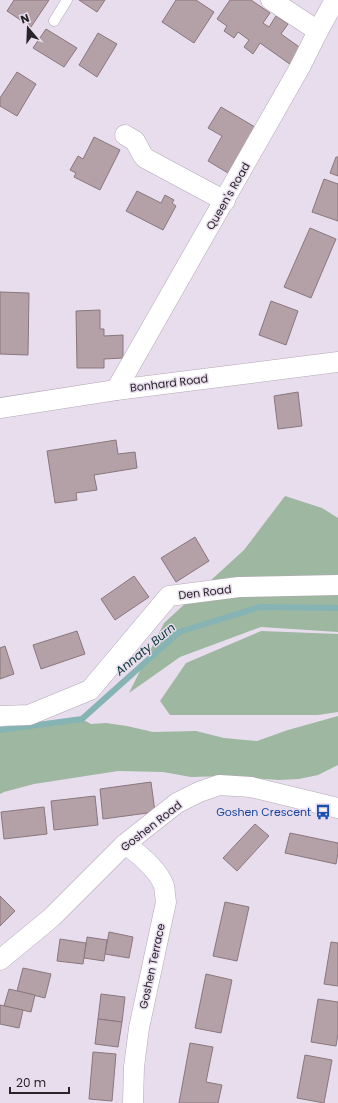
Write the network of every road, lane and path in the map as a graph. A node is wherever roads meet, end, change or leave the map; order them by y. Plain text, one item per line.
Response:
1 (67, 0) edge
2 (271, 0) edge
3 (335, 0) edge
4 (54, 21) dead end
5 (318, 31) junction
6 (125, 135) dead end
7 (225, 201) junction
8 (338, 362) edge
9 (116, 390) junction
10 (0, 408) edge
11 (338, 585) edge
12 (0, 716) edge
13 (338, 808) edge
14 (125, 844) junction
15 (0, 960) edge
16 (133, 1103) edge

1 - 4 lane
2 - 5 street
3 - 5 street, Queen's Road
5 - 7 street, Queen's Road
6 - 7 street
7 - 9 street, Queen's Road
8 - 9 street, Bonhard Road
9 - 10 street, Bonhard Road
11 - 12 street, Den Road
13 - 14 street, Goshen Road
14 - 15 street, Goshen Road
14 - 16 street, Goshen Terrace

